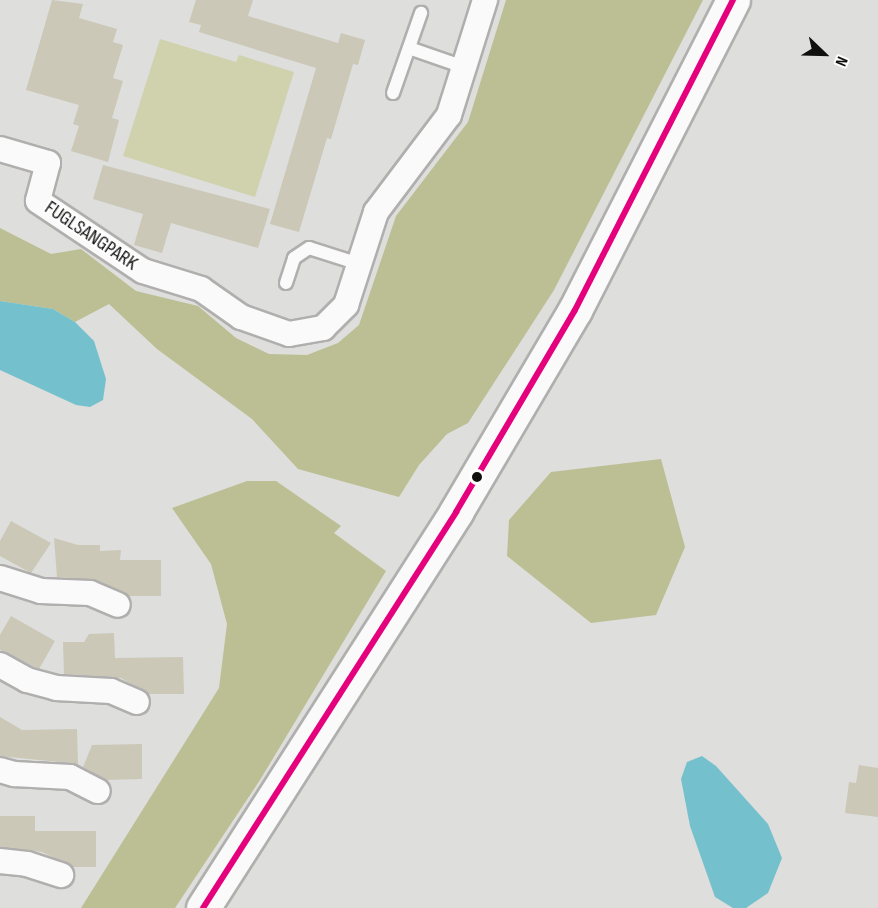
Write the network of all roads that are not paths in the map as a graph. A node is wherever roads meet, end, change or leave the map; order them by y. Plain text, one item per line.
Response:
1 (484, 0) edge
2 (733, 0) edge
3 (421, 13) dead end
4 (409, 48) junction
5 (464, 67) junction
6 (393, 93) dead end
7 (0, 149) edge
8 (359, 264) junction
9 (286, 283) dead end
10 (0, 578) edge
11 (118, 605) dead end
12 (0, 665) edge
13 (137, 702) dead end
14 (0, 770) edge
15 (98, 791) dead end
16 (0, 861) edge
17 (61, 875) dead end
18 (202, 908) edge

1 - 5 street, FUGLSANGPARK
2 - 18 main road
3 - 4 lane
4 - 5 lane
4 - 6 lane
5 - 8 street, FUGLSANGPARK
7 - 8 street, FUGLSANGPARK
8 - 9 lane
10 - 11 street
12 - 13 street
14 - 15 street
16 - 17 street

